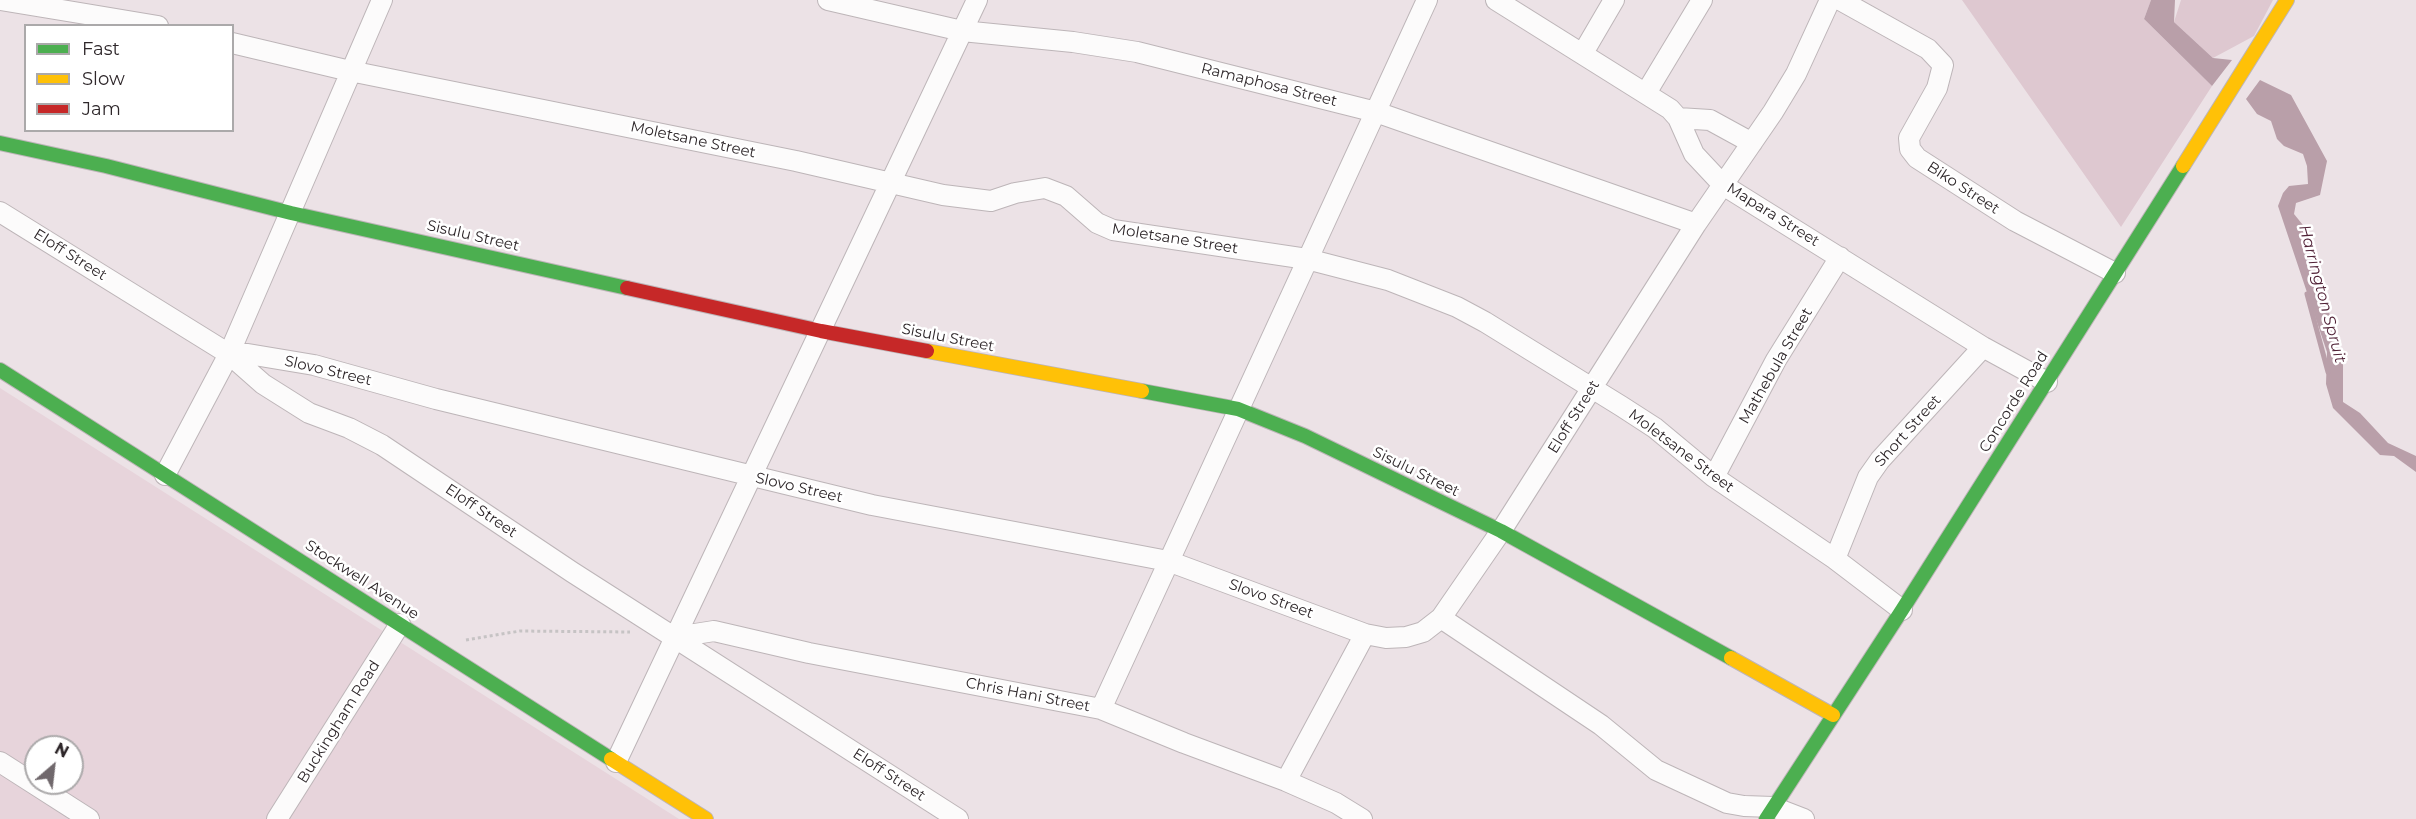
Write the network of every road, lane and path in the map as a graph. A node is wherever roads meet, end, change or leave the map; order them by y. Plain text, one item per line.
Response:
1 (2, 0) edge
2 (382, 0) edge
3 (828, 0) edge
4 (977, 0) edge
5 (1427, 0) edge
6 (1496, 0) edge
7 (1614, 0) edge
8 (1702, 0) edge
9 (1830, 0) edge
10 (1840, 0) edge
11 (2287, 0) edge
12 (1518, 6) edge
13 (146, 24) edge
14 (962, 31) junction
15 (234, 43) edge
16 (1584, 53) junction
17 (350, 70) junction
18 (1646, 93) junction
19 (1377, 112) junction
20 (1678, 118) junction
21 (0, 143) edge
22 (1752, 143) junction
23 (890, 182) junction
24 (1723, 185) junction
25 (0, 212) edge
26 (291, 213) junction
27 (1696, 224) junction
28 (1840, 257) junction
29 (1307, 260) junction
30 (2115, 273) junction
31 (821, 331) junction
32 (1983, 347) junction
33 (230, 354) junction
34 (0, 370) edge
35 (2047, 382) junction
36 (1592, 388) junction
37 (1238, 409) junction
38 (165, 475) junction
39 (1714, 477) junction
40 (753, 478) junction
41 (1501, 531) junction
42 (1835, 559) junction
43 (1168, 561) junction
44 (1902, 610) junction
45 (1441, 618) junction
46 (400, 624) junction
47 (632, 632) dead end
48 (1365, 634) junction
49 (676, 637) junction
50 (462, 640) dead end
51 (1101, 709) junction
52 (1833, 715) junction
53 (0, 762) edge
54 (616, 762) junction
55 (1286, 781) junction
56 (1331, 811) edge
57 (1769, 813) edge
58 (89, 819) edge
59 (277, 819) edge
60 (706, 819) edge
61 (958, 819) edge
62 (1362, 819) edge
63 (1804, 819) edge

1 - 13 street
2 - 17 street
3 - 14 street, Ramaphosa Street
4 - 14 street
5 - 19 street
6 - 12 street, Mapara Street
7 - 16 street
8 - 18 street
9 - 22 street, Eloff Street
10 - 30 street, Biko Street
11 - 30 street, Concorde Road
12 - 16 street, Mapara Street
14 - 19 street, Ramaphosa Street
14 - 23 street
15 - 17 street, Moletsane Street
16 - 18 street, Mapara Street
17 - 23 street, Moletsane Street
17 - 26 street
18 - 20 street, Mapara Street
19 - 27 street, Ramaphosa Street
19 - 29 street
20 - 22 street
20 - 24 street, Mapara Street
21 - 26 street, Sisulu Street
22 - 24 street, Eloff Street
23 - 29 street, Moletsane Street
23 - 31 street
24 - 27 street, Eloff Street
24 - 28 street, Mapara Street
25 - 33 street, Eloff Street
26 - 31 street, Sisulu Street
26 - 33 street
27 - 36 street, Eloff Street
28 - 32 street, Mapara Street
28 - 39 street, Mathebula Street
29 - 36 street, Moletsane Street
29 - 37 street
30 - 35 street, Concorde Road
31 - 37 street, Sisulu Street
31 - 40 street
32 - 35 street, Mapara Street
32 - 42 street, Short Street
33 - 38 street
33 - 40 street, Slovo Street
33 - 49 street, Eloff Street
34 - 38 street, Stockwell Avenue
35 - 44 street, Concorde Road
36 - 39 street, Moletsane Street
36 - 41 street, Eloff Street
37 - 41 street, Sisulu Street
37 - 43 street
38 - 46 street, Stockwell Avenue
39 - 42 street, Moletsane Street
40 - 43 street, Slovo Street
40 - 49 street
41 - 45 street, Eloff Street
41 - 52 street, Sisulu Street
42 - 44 street, Moletsane Street
43 - 48 street, Slovo Street
43 - 51 street
44 - 52 street, Concorde Road
45 - 48 street, Eloff Street
45 - 57 street
46 - 54 street, Stockwell Avenue
46 - 59 street, Buckingham Road
47 - 50 path
48 - 55 street
49 - 51 street, Chris Hani Street
49 - 54 street
49 - 61 street, Eloff Street
51 - 55 street, Chris Hani Street
52 - 57 street, Concorde Road
53 - 58 street
54 - 60 street, Stockwell Avenue
55 - 56 street, Chris Hani Street
56 - 62 street, Chris Hani Street
57 - 63 street

